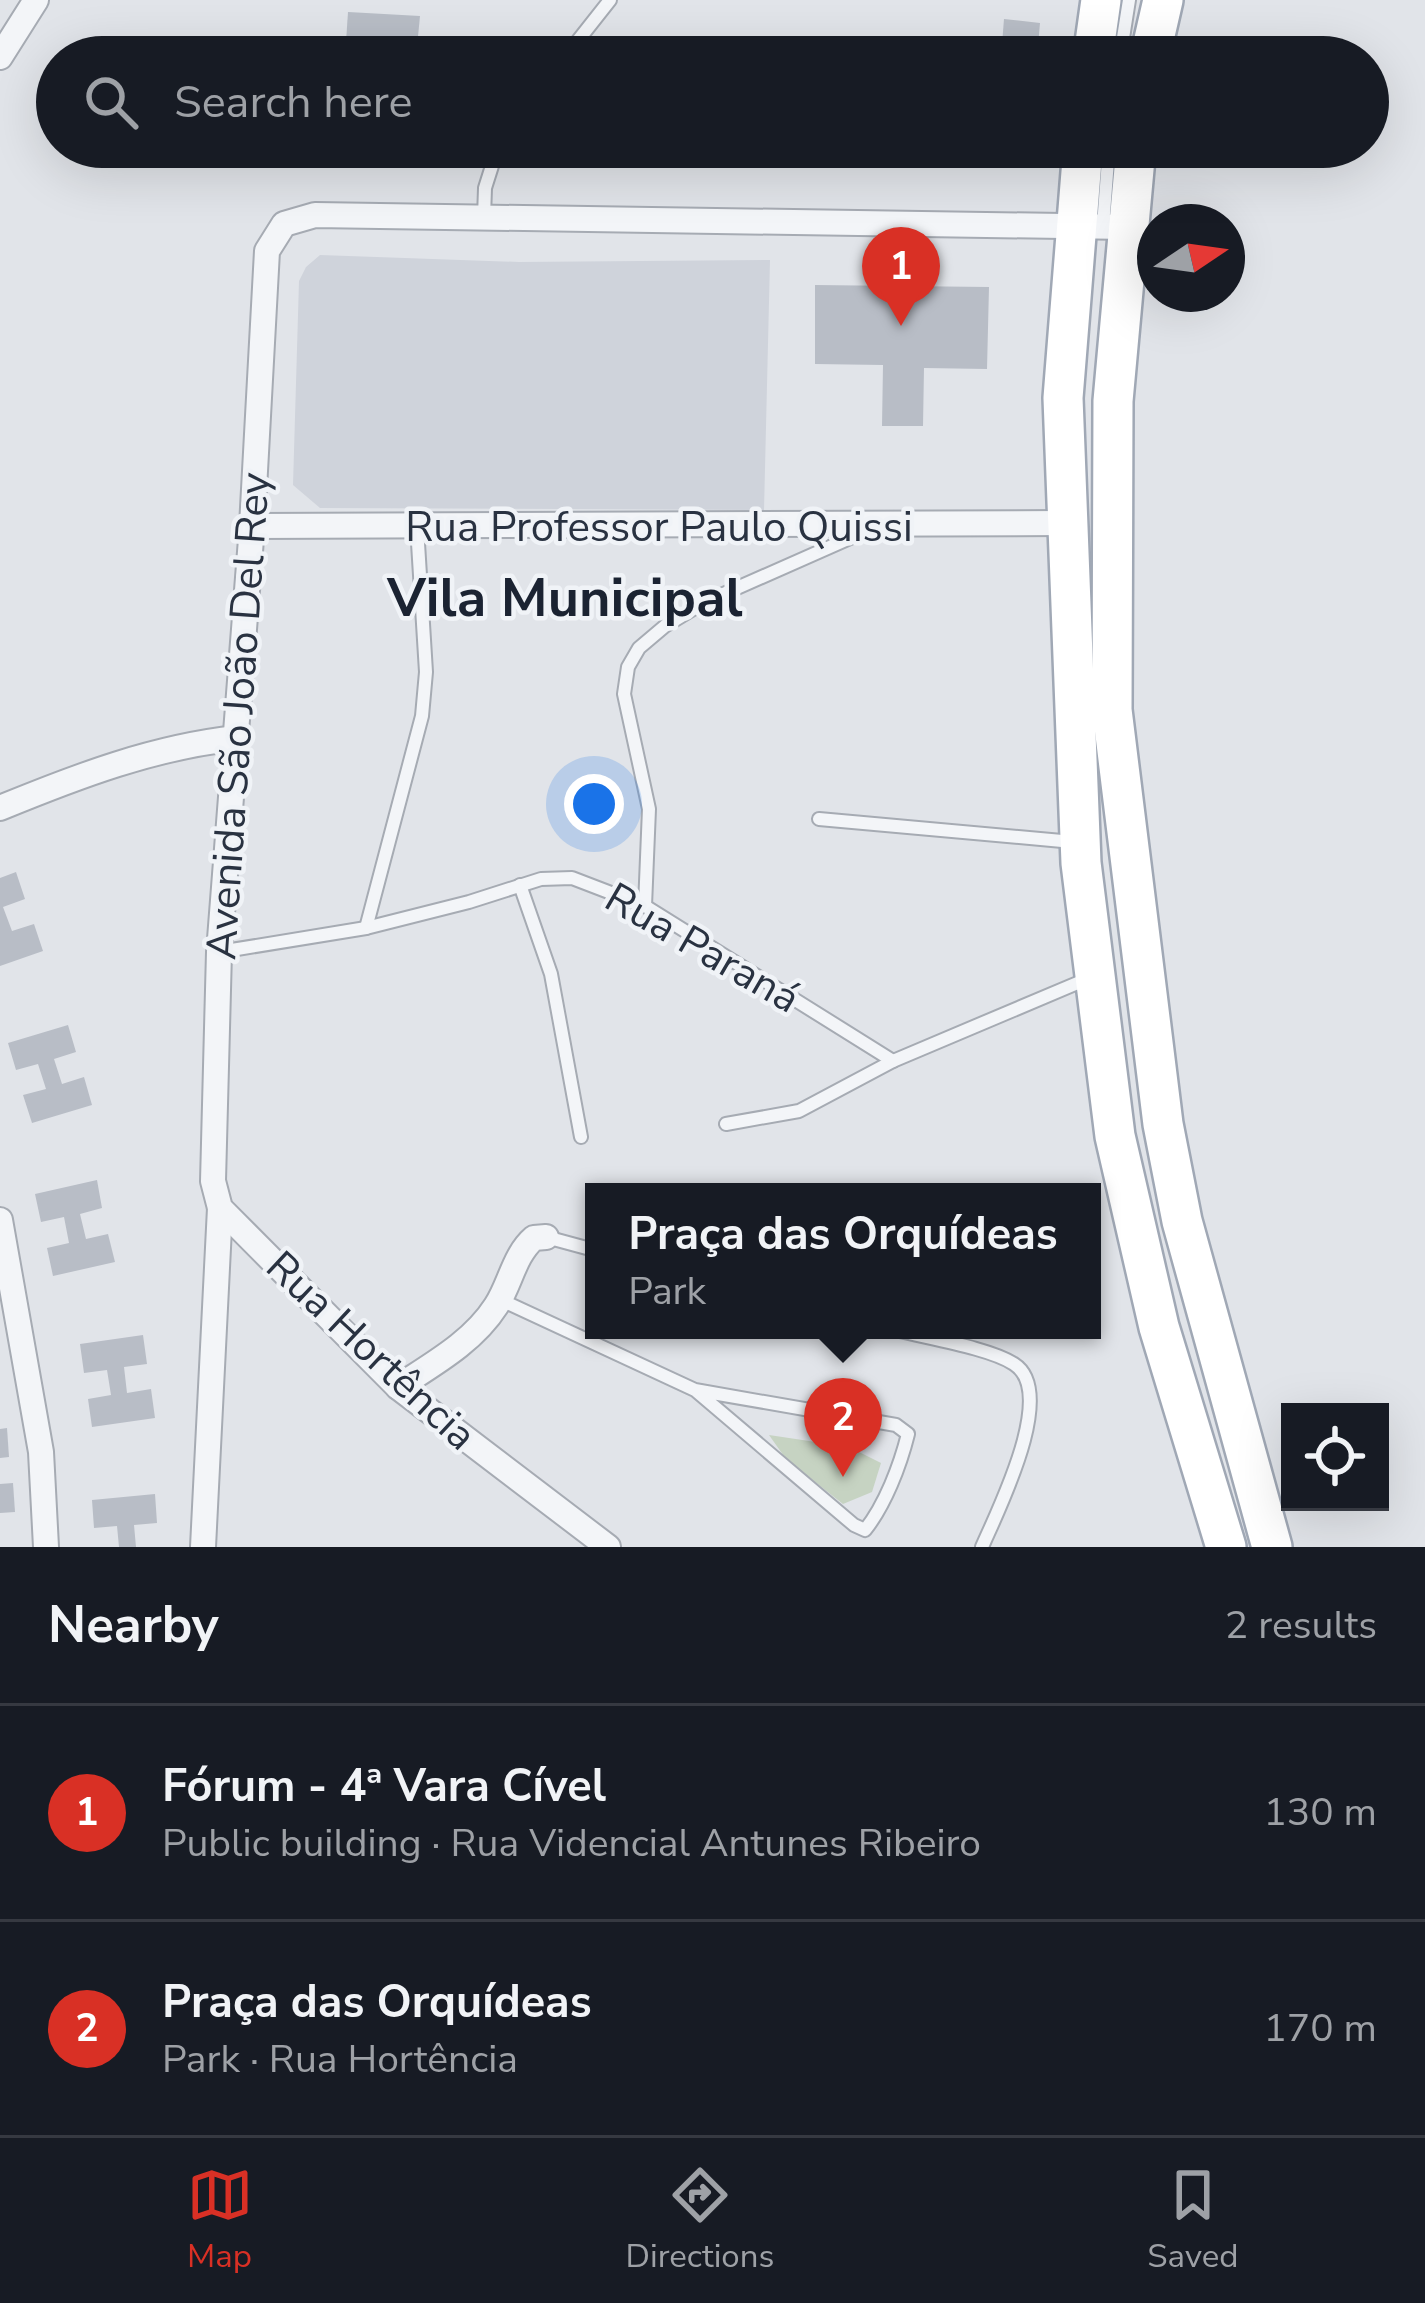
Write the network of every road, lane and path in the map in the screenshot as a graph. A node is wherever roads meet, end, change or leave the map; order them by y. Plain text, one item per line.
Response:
1 (35, 0) edge
2 (610, 0) edge
3 (1101, 0) edge
4 (1129, 0) edge
5 (1163, 0) edge
6 (582, 36) edge
7 (1097, 36) edge
8 (1123, 36) edge
9 (1155, 36) edge
10 (0, 57) edge
11 (491, 168) edge
12 (1088, 168) edge
13 (1107, 168) edge
14 (1127, 168) edge
15 (484, 218) junction
16 (1102, 227) junction
17 (1065, 523) junction
18 (252, 526) junction
19 (877, 526) junction
20 (417, 527) junction
21 (237, 738) junction
22 (0, 808) edge
23 (819, 819) dead end
24 (1080, 842) junction
25 (520, 885) junction
26 (645, 906) junction
27 (366, 928) junction
28 (219, 952) junction
29 (1094, 976) junction
30 (893, 1061) junction
31 (725, 1124) dead end
32 (581, 1137) dead end
33 (220, 1208) junction
34 (0, 1220) edge
35 (546, 1237) joint
36 (585, 1248) edge
37 (501, 1300) junction
38 (585, 1339) edge
39 (585, 1339) edge
40 (930, 1339) edge
41 (398, 1387) junction
42 (695, 1390) junction
43 (46, 1547) edge
44 (203, 1547) edge
45 (608, 1547) edge
46 (982, 1547) edge
47 (1226, 1547) edge
48 (1273, 1547) edge

1 - 10 street
2 - 6 lane
3 - 7 main road
4 - 8 lane
5 - 9 main road
11 - 15 lane
12 - 16 main road
13 - 16 lane
14 - 16 main road
15 - 16 street
15 - 18 street, Avenida São João Del Rey
16 - 17 main road
16 - 48 main road
17 - 19 street, Rua Professor Paulo Quissi
17 - 24 main road
18 - 20 street, Rua Professor Paulo Quissi
18 - 21 street, Avenida São João Del Rey
19 - 20 street, Rua Professor Paulo Quissi
19 - 26 lane
20 - 27 lane
21 - 22 street
21 - 28 street, Avenida São João Del Rey
23 - 24 lane
24 - 29 main road
25 - 26 lane, Rua Paraná
25 - 27 lane, Rua Paraná
25 - 32 lane
26 - 30 lane, Rua Paraná
27 - 28 lane, Rua Paraná
28 - 33 street, Avenida São João Del Rey
29 - 30 lane
29 - 47 main road
30 - 31 lane
33 - 41 street, Rua Hortência
33 - 44 street
34 - 43 street
35 - 36 lane
35 - 37 street
37 - 39 lane
37 - 41 street
38 - 42 lane
40 - 46 lane
41 - 45 street, Rua Hortência
42 - 42 lane

